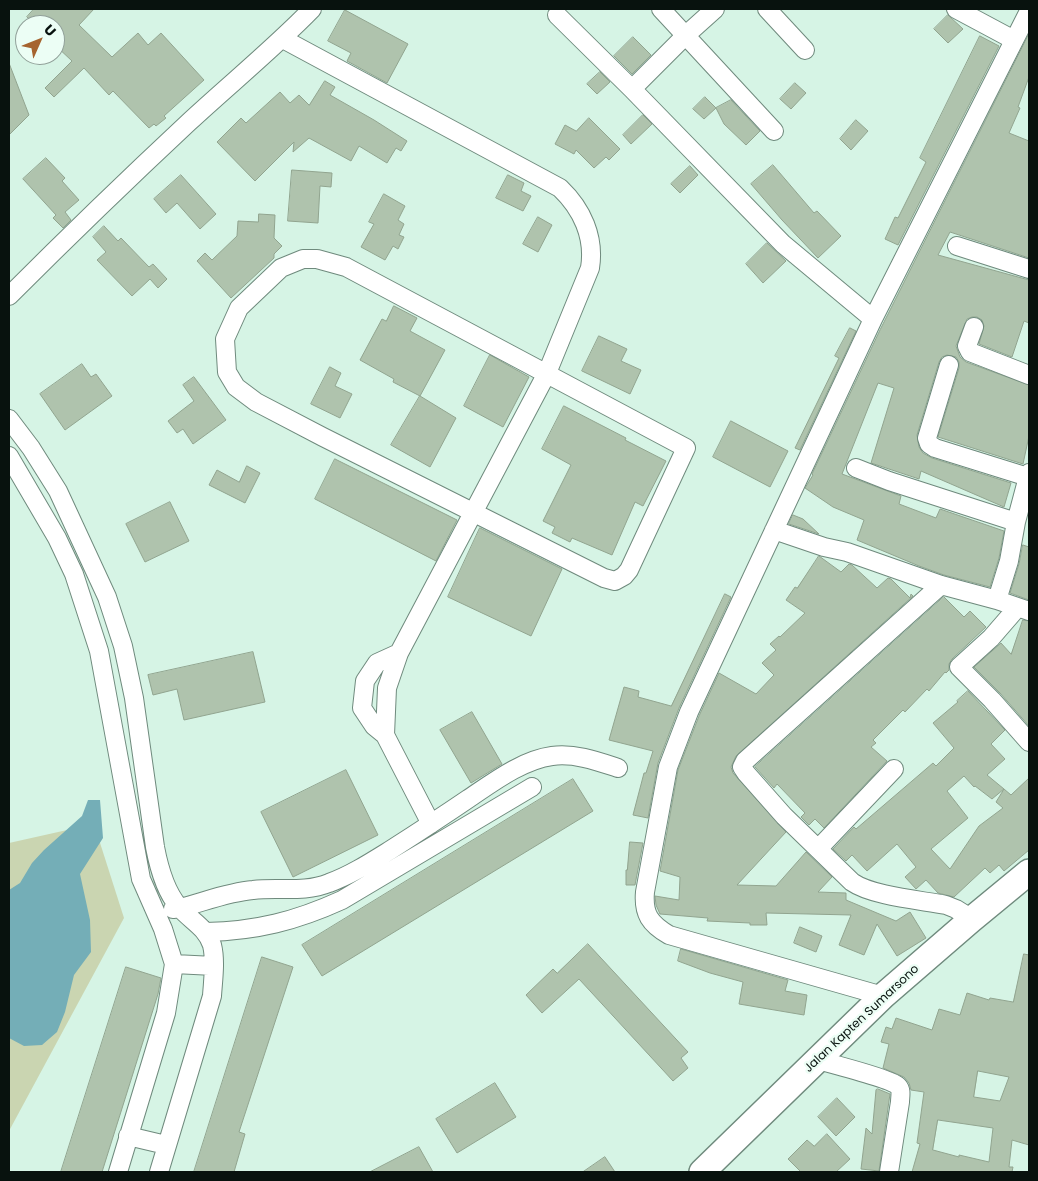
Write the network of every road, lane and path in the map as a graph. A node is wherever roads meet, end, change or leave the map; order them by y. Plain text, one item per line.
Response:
1 (312, 9) edge
2 (661, 9) edge
3 (715, 9) edge
4 (767, 9) edge
5 (956, 9) edge
6 (1029, 11) edge
7 (557, 15) dead end
8 (686, 35) junction
9 (283, 39) junction
10 (1014, 40) junction
11 (805, 50) dead end
12 (632, 89) junction
13 (774, 130) dead end
14 (957, 246) dead end
15 (1029, 269) edge
16 (9, 296) edge
17 (873, 319) junction
18 (974, 327) dead end
19 (949, 364) dead end
20 (547, 373) junction
21 (1029, 375) edge
22 (9, 419) edge
23 (9, 456) edge
24 (856, 468) dead end
25 (1028, 475) edge
26 (474, 512) junction
27 (1016, 522) junction
28 (774, 530) junction
29 (940, 585) junction
30 (997, 600) junction
31 (1023, 610) edge
32 (399, 653) junction
33 (385, 735) junction
34 (1029, 742) edge
35 (618, 768) dead end
36 (894, 769) dead end
37 (532, 787) dead end
38 (431, 824) junction
39 (818, 849) junction
40 (1029, 872) edge
41 (180, 908) junction
42 (155, 910) junction
43 (972, 919) junction
44 (206, 932) junction
45 (174, 964) junction
46 (214, 966) junction
47 (883, 996) junction
48 (818, 1060) junction
49 (128, 1136) junction
50 (166, 1145) junction
51 (118, 1172) edge
52 (159, 1172) edge
53 (702, 1172) edge
54 (889, 1172) edge

1 - 9 street
2 - 8 street
3 - 8 street
4 - 11 street
5 - 10 street
6 - 10 street
7 - 12 street
8 - 12 street
8 - 13 street
9 - 16 street
9 - 20 street
10 - 17 street
12 - 17 street
14 - 15 street
17 - 28 street
18 - 21 street
19 - 25 street
20 - 26 street
20 - 26 street
20 - 26 street
22 - 41 street
23 - 42 street
24 - 27 street
25 - 27 street
26 - 32 street
27 - 30 street
28 - 29 street
28 - 47 street
29 - 30 street
29 - 39 street
30 - 31 street
31 - 34 street
32 - 33 street
32 - 33 street
33 - 38 street
35 - 38 street
36 - 39 street
37 - 44 street
38 - 41 street
39 - 43 street
40 - 43 highway, Jalan Kapten Sumarsono
41 - 42 street
41 - 44 street
42 - 45 street
43 - 47 highway, Jalan Kapten Sumarsono
44 - 46 street
45 - 46 street
45 - 49 street
46 - 50 street
47 - 48 highway, Jalan Kapten Sumarsono
48 - 53 highway, Jalan Kapten Sumarsono
48 - 54 street
49 - 50 street
49 - 51 street
50 - 52 street

